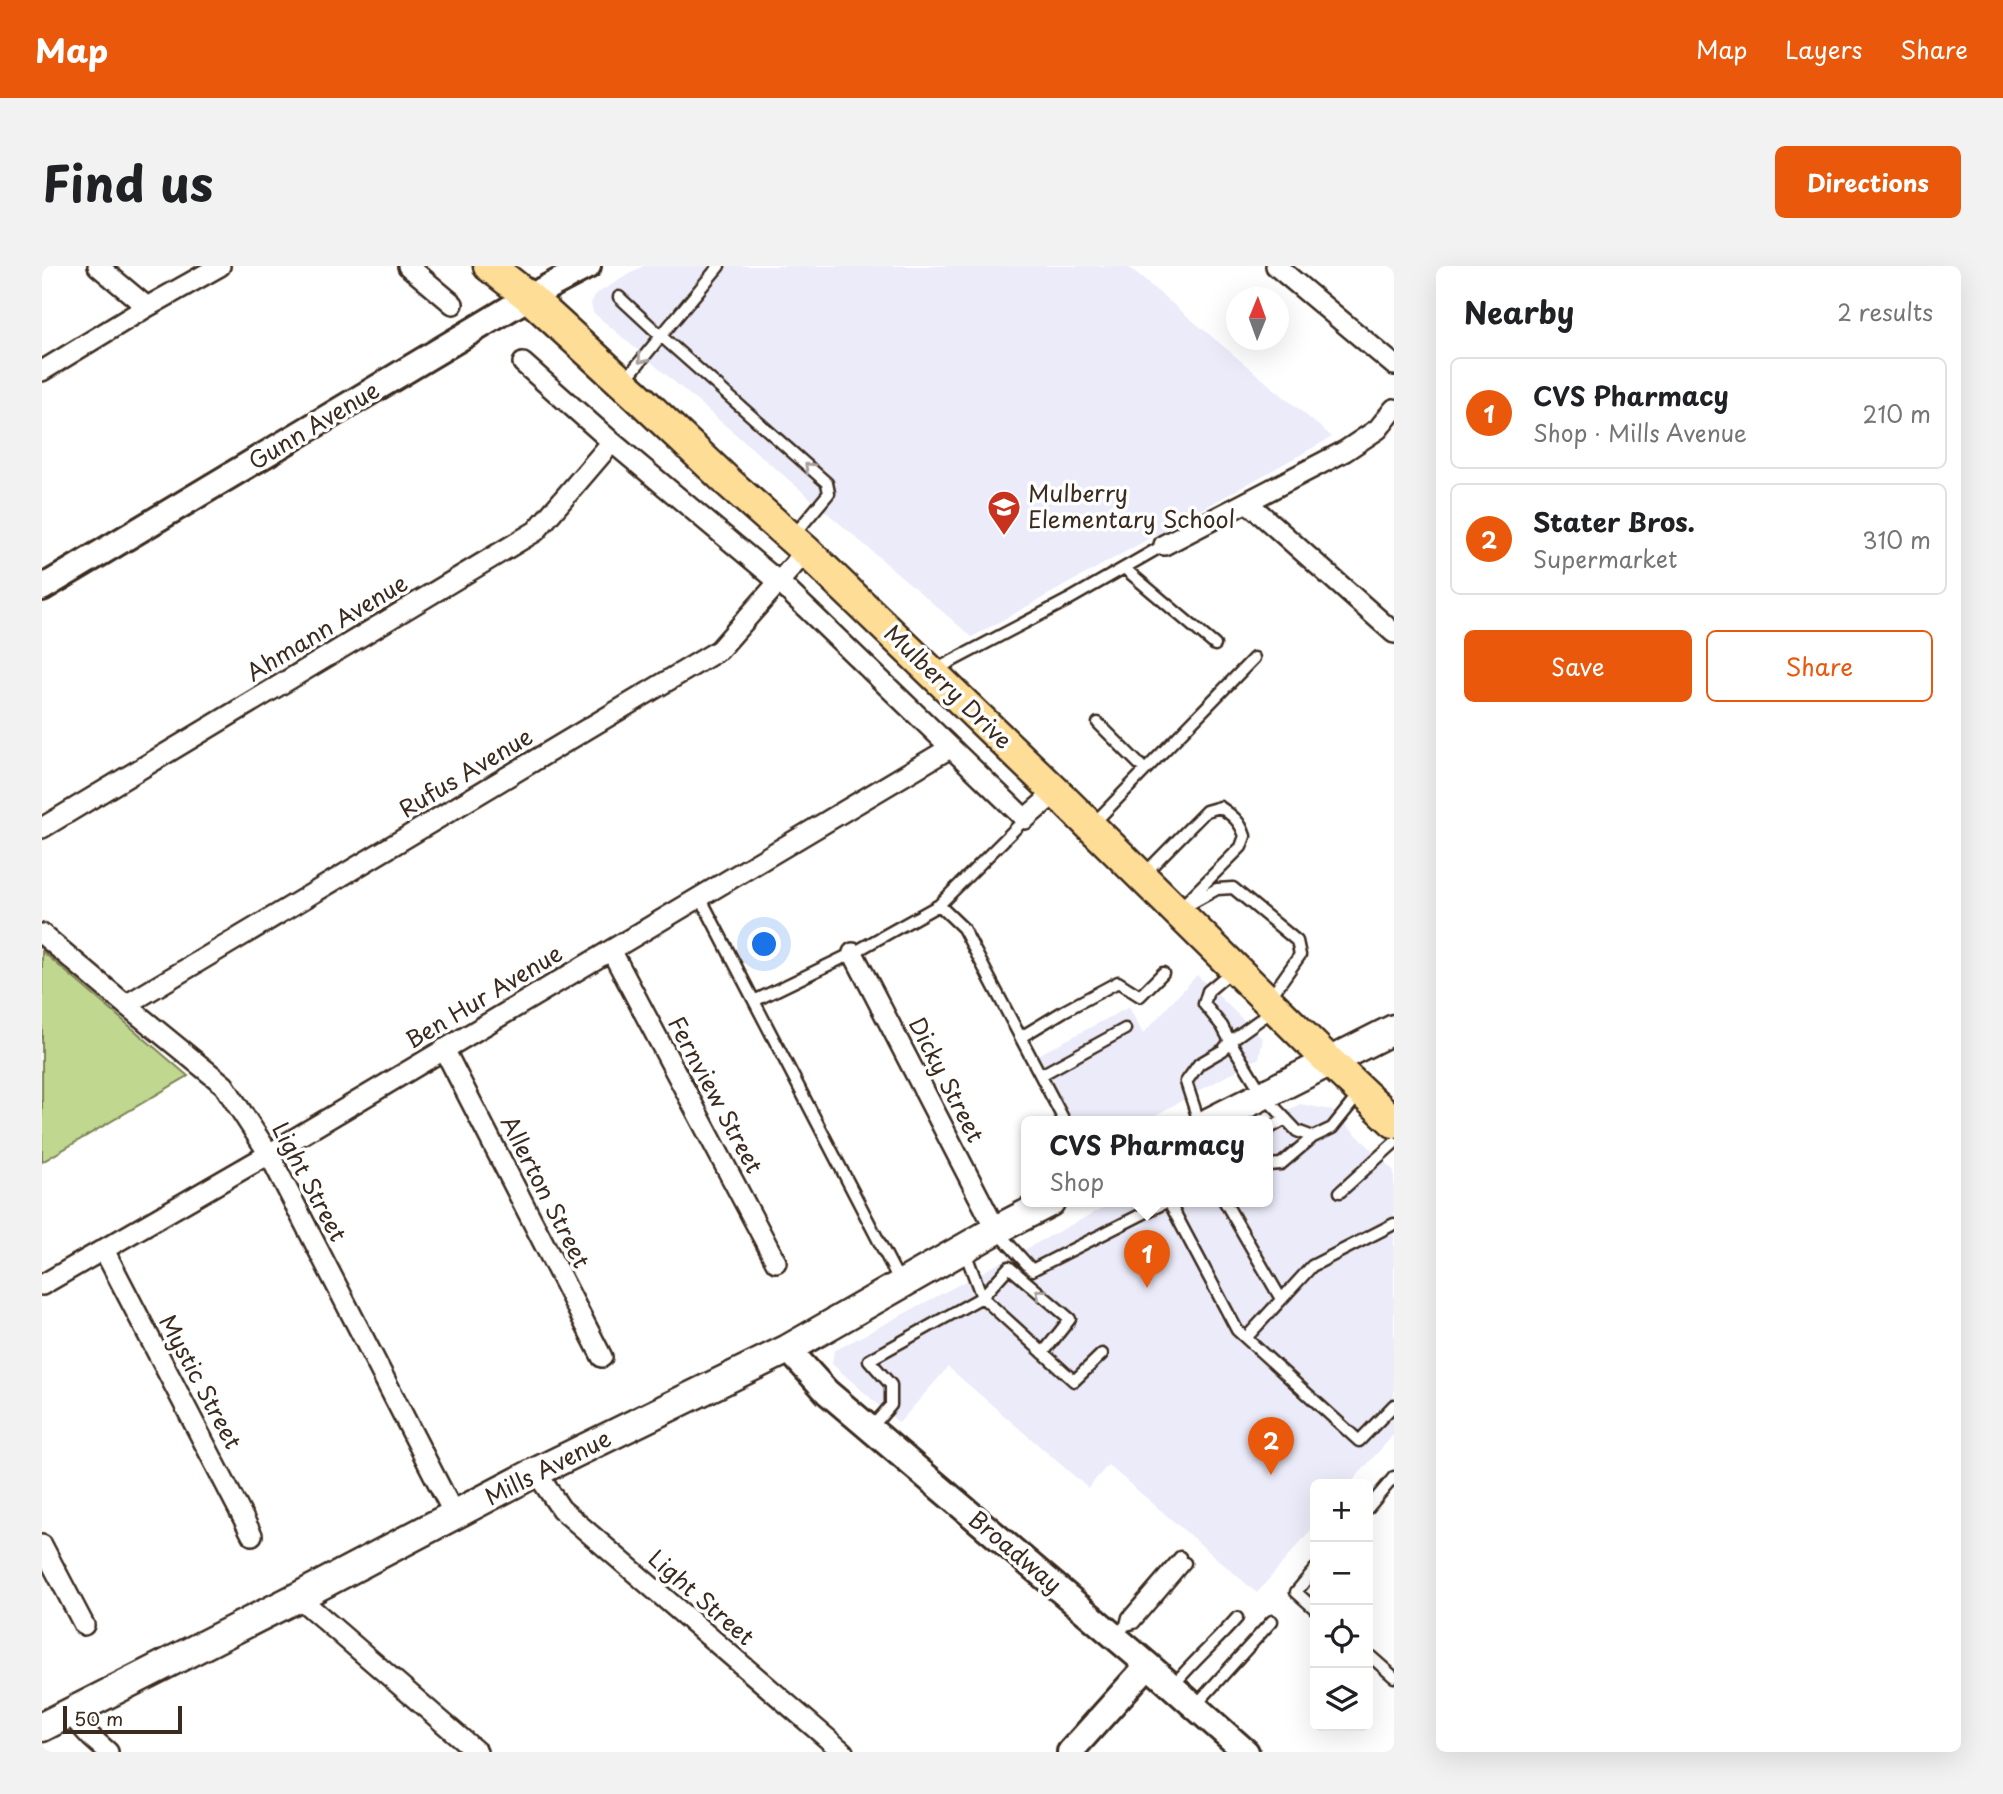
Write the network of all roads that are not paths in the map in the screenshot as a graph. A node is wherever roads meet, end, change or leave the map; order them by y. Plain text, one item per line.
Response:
1 (98, 266) edge
2 (220, 266) edge
3 (408, 266) edge
4 (489, 266) edge
5 (588, 266) edge
6 (719, 266) edge
7 (1276, 266) edge
8 (619, 297) dead end
9 (529, 298) junction
10 (453, 304) dead end
11 (147, 307) junction
12 (661, 336) junction
13 (523, 363) dead end
14 (1394, 365) edge
15 (42, 371) edge
16 (623, 383) junction
17 (1394, 409) edge
18 (612, 442) junction
19 (1247, 502) junction
20 (799, 544) junction
21 (1164, 545) joint
22 (1124, 568) junction
23 (779, 582) junction
24 (42, 588) edge
25 (1394, 633) edge
26 (1215, 645) dead end
27 (1254, 658) dead end
28 (931, 672) junction
29 (1098, 723) dead end
30 (950, 748) junction
31 (1145, 770) junction
32 (1056, 792) junction
33 (1025, 819) junction
34 (1091, 826) junction
35 (42, 828) edge
36 (1142, 876) junction
37 (701, 897) junction
38 (939, 905) junction
39 (1177, 911) junction
40 (42, 934) edge
41 (611, 950) junction
42 (853, 953) junction
43 (1235, 968) junction
44 (1163, 973) dead end
45 (754, 1001) junction
46 (1272, 1004) junction
47 (126, 1005) junction
48 (1125, 1029) dead end
49 (1394, 1029) edge
50 (1021, 1037) junction
51 (1230, 1041) junction
52 (444, 1049) junction
53 (1330, 1062) junction
54 (1041, 1075) junction
55 (1362, 1092) junction
56 (1263, 1095) junction
57 (1062, 1116) edge
58 (1197, 1116) edge
59 (1222, 1116) edge
60 (1286, 1119) junction
61 (1394, 1122) edge
62 (1273, 1126) edge
63 (1313, 1137) junction
64 (1394, 1143) edge
65 (269, 1154) junction
66 (1273, 1165) edge
67 (1340, 1192) dead end
68 (1040, 1207) edge
69 (1158, 1207) edge
70 (1171, 1207) edge
71 (1228, 1207) edge
72 (1394, 1224) edge
73 (996, 1230) junction
74 (963, 1249) junction
75 (104, 1250) junction
76 (776, 1262) dead end
77 (901, 1284) junction
78 (42, 1285) edge
79 (982, 1297) junction
80 (1281, 1300) junction
81 (1246, 1338) junction
82 (788, 1349) junction
83 (1043, 1353) junction
84 (1102, 1354) dead end
85 (602, 1357) dead end
86 (1394, 1405) edge
87 (870, 1429) junction
88 (536, 1472) junction
89 (1394, 1477) edge
90 (1373, 1502) edge
91 (455, 1516) junction
92 (252, 1535) dead end
93 (42, 1545) edge
94 (1182, 1560) dead end
95 (1310, 1575) edge
96 (298, 1597) junction
97 (1310, 1605) edge
98 (1237, 1618) dead end
99 (1272, 1621) dead end
100 (84, 1625) dead end
101 (1121, 1631) junction
102 (1373, 1658) edge
103 (1148, 1665) junction
104 (1394, 1677) edge
105 (1172, 1687) junction
106 (1195, 1707) junction
107 (69, 1713) junction
108 (42, 1727) edge
109 (108, 1752) edge
110 (477, 1752) edge
111 (843, 1752) edge
112 (1070, 1752) edge
113 (1246, 1752) edge

1 - 11 street
2 - 11 street
3 - 10 street
4 - 9 main road, Mulberry Drive
5 - 9 street, Gunn Avenue
6 - 12 lane
7 - 14 street
8 - 12 lane
9 - 16 main road, Mulberry Drive
9 - 24 street, Gunn Avenue
11 - 15 street
12 -> 16 lane
20 -> 12 lane
13 - 18 street, Mulberry Drive
16 - 20 main road, Mulberry Drive
17 - 19 street
18 - 23 street, Mulberry Drive
18 - 35 street, Ahmann Avenue
19 - 21 street
19 - 25 street
20 - 23 street, Rufus Avenue
20 - 28 main road, Mulberry Drive
21 - 22 lane
22 - 26 lane
22 - 28 lane
23 - 30 street, Mulberry Drive
23 - 47 street, Rufus Avenue
27 - 31 lane
28 - 32 main road, Mulberry Drive
29 - 31 lane
30 - 33 street, Mulberry Drive
30 - 37 street, Ben Hur Avenue
31 - 34 lane
32 - 33 street
32 - 34 main road, Mulberry Drive
33 - 38 lane
34 - 36 main road, Mulberry Drive
36 - 39 main road, Mulberry Drive
36 - 39 lane
37 - 41 street, Ben Hur Avenue
37 - 45 lane
38 - 42 lane
38 - 50 lane
39 - 43 main road, Mulberry Drive
39 - 46 lane
40 - 47 street, Light Street
41 - 52 street, Ben Hur Avenue
41 - 76 street, Fernview Street
42 - 45 lane
42 - 73 street, Dicky Street
43 - 46 main road, Mulberry Drive
43 - 51 lane
44 - 50 lane
45 - 77 lane
46 - 51 lane
46 - 53 main road, Mulberry Drive
47 - 65 street, Light Street
48 - 54 lane
49 - 53 main road
50 - 54 lane
51 - 56 lane
51 - 58 lane
52 - 65 street, Ben Hur Avenue
52 - 85 street, Allerton Street
53 - 55 main road, Mulberry Drive
53 - 56 main road
54 - 57 lane
55 - 61 main road, Mulberry Drive
55 - 63 lane
56 - 59 main road
56 - 60 lane
60 - 62 lane
60 - 63 lane
63 - 66 lane
64 - 67 lane
65 - 75 street, Ben Hur Avenue
65 - 91 street, Light Street
68 - 73 main road, Mills Avenue
69 - 73 lane
70 - 81 lane
71 - 80 lane
72 - 80 lane
73 - 74 main road, Mills Avenue
74 - 77 main road, Mills Avenue
74 - 79 lane
75 - 78 street, Ben Hur Avenue
75 - 92 street, Mystic Street
77 - 82 main road, Mills Avenue
79 - 83 lane
83 -> 79 lane
79 - 87 lane
80 - 81 lane
81 - 86 lane
82 - 87 street, Broadway
82 - 88 main road, Mills Avenue
83 - 84 lane
87 - 101 street, Broadway
88 - 91 main road, Mills Avenue
88 - 111 street, Light Street
89 - 90 lane
91 - 96 main road, Mills Avenue
93 - 100 street
94 - 101 lane
95 - 97 lane
96 - 107 main road, Mills Avenue
96 - 110 street
98 - 105 lane
99 - 106 lane
101 - 103 street, Broadway
102 - 104 lane
103 - 105 street, Broadway
103 - 112 street
105 - 106 street, Broadway
106 - 113 street, Broadway
107 - 108 main road, Mills Avenue
107 - 109 street

